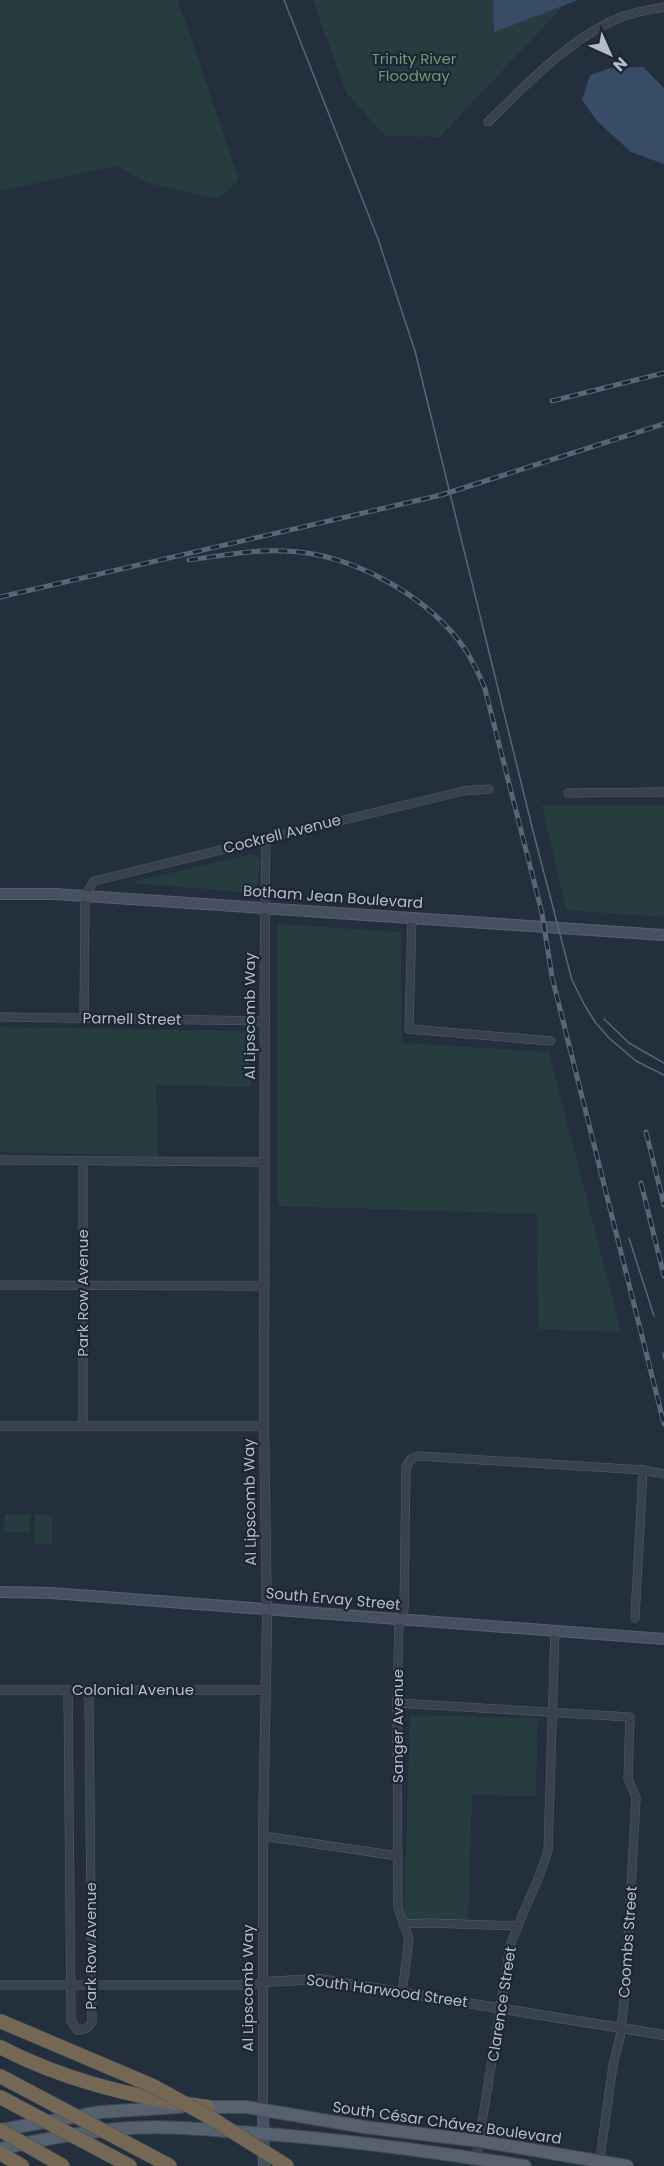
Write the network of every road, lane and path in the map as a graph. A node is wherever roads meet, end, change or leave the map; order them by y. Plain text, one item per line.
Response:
1 (664, 7) edge
2 (488, 122) dead end
3 (489, 789) dead end
4 (664, 792) edge
5 (568, 793) dead end
6 (266, 838) junction
7 (0, 894) edge
8 (85, 896) junction
9 (265, 908) junction
10 (412, 917) junction
11 (664, 935) edge
12 (0, 1017) edge
13 (84, 1018) junction
14 (265, 1021) junction
15 (551, 1041) dead end
16 (0, 1160) edge
17 (83, 1160) junction
18 (265, 1162) junction
19 (0, 1285) edge
20 (82, 1285) junction
21 (265, 1286) junction
22 (0, 1426) edge
23 (83, 1426) junction
24 (264, 1426) junction
25 (643, 1470) junction
26 (664, 1474) edge
27 (0, 1592) edge
28 (267, 1609) junction
29 (635, 1618) dead end
30 (399, 1620) junction
31 (555, 1631) junction
32 (664, 1639) edge
33 (68, 1689) junction
34 (0, 1690) edge
35 (89, 1690) junction
36 (267, 1690) junction
37 (397, 1703) junction
38 (552, 1713) junction
39 (262, 1836) junction
40 (398, 1856) junction
41 (403, 1924) junction
42 (517, 1926) junction
43 (264, 1982) junction
44 (0, 1985) edge
45 (71, 1985) junction
46 (91, 1985) junction
47 (402, 1992) junction
48 (502, 2008) junction
49 (0, 2021) edge
50 (621, 2028) junction
51 (664, 2035) edge
52 (0, 2047) edge
53 (0, 2076) edge
54 (0, 2097) edge
55 (208, 2107) junction
56 (263, 2110) junction
57 (0, 2130) edge
58 (264, 2133) junction
59 (480, 2141) junction
60 (0, 2151) edge
61 (476, 2162) edge
62 (599, 2164) edge
63 (22, 2166) edge
64 (63, 2166) edge
65 (130, 2166) edge
66 (170, 2166) edge
67 (264, 2166) edge
68 (287, 2166) edge
69 (525, 2166) edge
70 (627, 2166) edge

1 - 2 street
3 - 6 street, Cockrell Avenue
4 - 5 street
6 - 8 street, Cockrell Avenue
6 - 9 street, Al Lipscomb Way
7 - 8 main road, Botham Jean Boulevard
8 - 9 main road, Botham Jean Boulevard
8 - 13 street
9 - 10 main road, Botham Jean Boulevard
9 - 14 street, Al Lipscomb Way
10 - 11 main road, Botham Jean Boulevard
10 - 15 street
12 - 13 street, Parnell Street
13 - 14 street, Parnell Street
14 - 18 street, Al Lipscomb Way
16 - 17 street
17 - 18 street
17 - 20 street, Park Row Avenue
18 - 21 street, Al Lipscomb Way
19 - 20 street
20 - 21 street
20 - 23 street, Park Row Avenue
21 - 24 street, Al Lipscomb Way
22 - 23 street
23 - 24 street
24 - 28 street, Al Lipscomb Way
25 - 26 street
25 - 29 street
25 - 30 street, Sanger Avenue
27 - 28 main road, South Ervay Street
28 - 30 main road, South Ervay Street
28 - 36 street, Al Lipscomb Way
30 - 31 main road, South Ervay Street
30 - 37 street, Sanger Avenue
31 - 32 main road, South Ervay Street
31 - 38 street, Clarence Street
33 - 34 street, Colonial Avenue
33 - 35 street, Colonial Avenue
33 - 45 street, Park Row Avenue
35 - 36 street, Colonial Avenue
35 - 46 street, Park Row Avenue
36 - 39 street, Al Lipscomb Way
37 - 38 street
37 - 40 street, Sanger Avenue
38 - 42 street, Clarence Street
38 - 50 street, Coombs Street
39 - 40 street
39 - 43 street, Al Lipscomb Way
40 - 41 street, Sanger Avenue
41 - 42 street
41 - 47 street, Sanger Avenue
42 - 48 street, Clarence Street
43 - 46 street, South Harwood Street
43 - 47 street, South Harwood Street
43 - 56 street, Al Lipscomb Way
44 - 45 street, South Harwood Street
45 - 46 street, South Harwood Street
45 - 46 street, Park Row Avenue
47 - 48 street, South Harwood Street
48 - 50 street, South Harwood Street
48 - 59 street, Clarence Street
49 - 68 highway, bridge
50 - 51 street, South Harwood Street
50 - 62 street, Coombs Street
52 - 55 highway
53 - 66 highway, bridge
54 - 65 highway, bridge
55 - 56 main road, South César Chávez Boulevard
55 - 57 main road, South César Chávez Boulevard
56 - 58 main road, Al Lipscomb Way
56 - 59 main road, South César Chávez Boulevard
57 - 64 highway, bridge
58 - 60 main road, South César Chávez Boulevard
58 - 61 main road, South César Chávez Boulevard
58 - 67 main road, Al Lipscomb Way
59 - 61 street, Clarence Street
59 - 62 main road, South César Chávez Boulevard
60 - 63 highway
61 - 69 main road, South César Chávez Boulevard
62 - 70 main road, South César Chávez Boulevard

